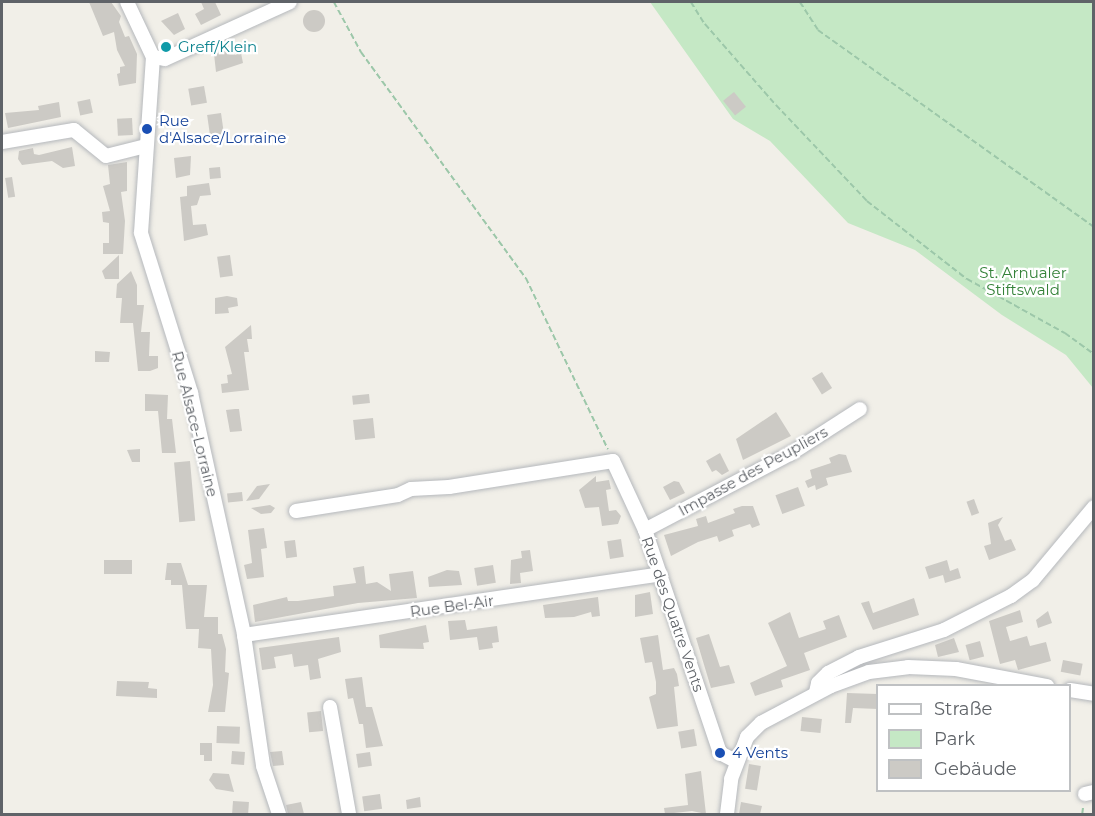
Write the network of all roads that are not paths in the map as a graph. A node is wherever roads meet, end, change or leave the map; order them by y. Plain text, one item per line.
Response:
1 (127, 2) edge
2 (290, 2) edge
3 (153, 57) junction
4 (2, 142) edge
5 (146, 146) junction
6 (860, 409) dead end
7 (1094, 507) edge
8 (296, 511) dead end
9 (645, 530) junction
10 (661, 574) junction
11 (244, 635) junction
12 (1036, 684) edge
13 (1071, 690) edge
14 (816, 692) junction
15 (1094, 694) edge
16 (330, 707) dead end
17 (736, 761) junction
18 (279, 814) edge
19 (350, 814) edge
20 (728, 814) edge

1 - 3 street, Rue Alsace-Lorraine
2 - 3 street
3 - 5 street, Rue Alsace-Lorraine
4 - 5 street
5 - 11 street, Rue Alsace-Lorraine
6 - 9 street, Impasse des Peupliers
7 - 14 street
8 - 9 street, Rue des Quatre Vents
9 - 10 street, Rue des Quatre Vents
10 - 11 street, Rue Bel-Air
10 - 17 street, Rue des Quatre Vents
11 - 18 street, Rue Alsace-Lorraine
12 - 14 street
13 - 15 street
14 - 17 street
16 - 19 street
17 - 20 street

